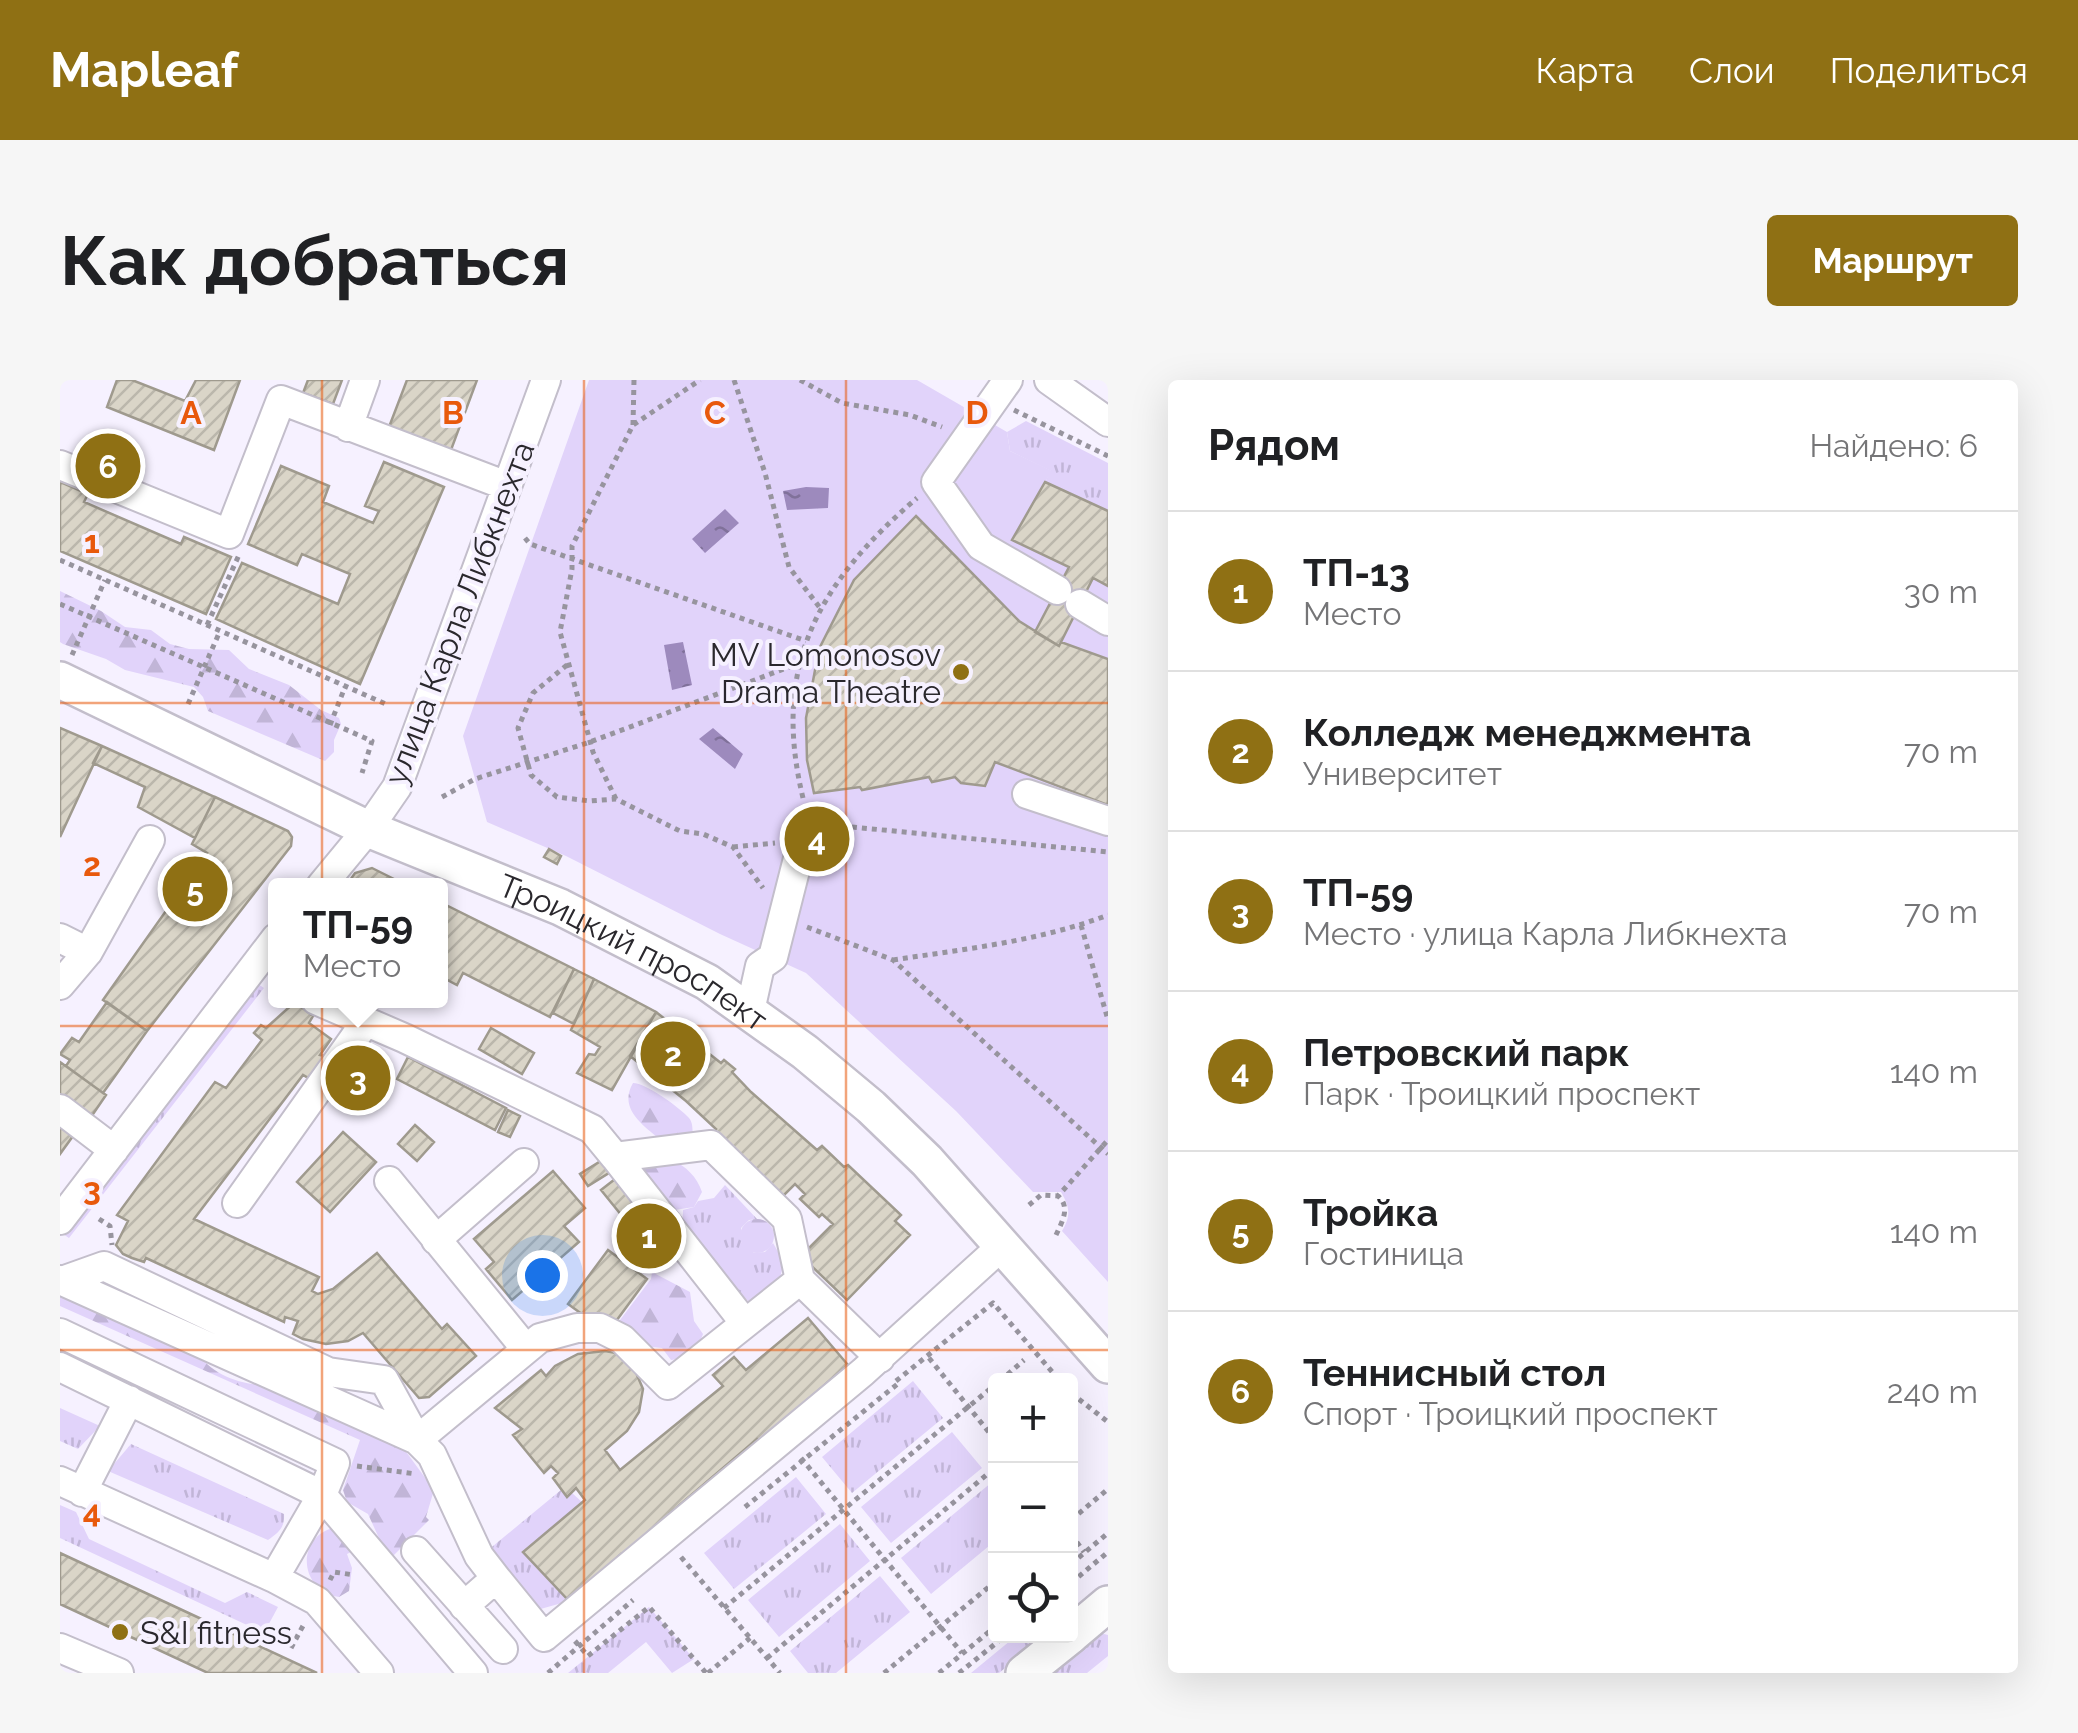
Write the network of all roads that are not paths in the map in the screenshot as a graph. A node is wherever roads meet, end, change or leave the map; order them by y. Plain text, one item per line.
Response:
1 (365, 380) edge
2 (546, 380) edge
3 (1049, 380) edge
4 (1001, 389) edge
5 (1108, 422) edge
6 (348, 428) junction
7 (60, 465) edge
8 (507, 486) junction
9 (1108, 620) edge
10 (66, 668) edge
11 (1027, 794) dead end
12 (1108, 820) edge
13 (368, 829) junction
14 (804, 834) road end
15 (150, 840) dead end
16 (328, 878) edge
17 (60, 938) edge
18 (88, 952) junction
19 (268, 958) edge
20 (60, 985) edge
21 (334, 1008) edge
22 (750, 1011) junction
23 (365, 1022) junction
24 (60, 1109) edge
25 (114, 1150) junction
26 (614, 1157) junction
27 (524, 1163) dead end
28 (389, 1181) dead end
29 (237, 1203) dead end
30 (60, 1220) edge
31 (436, 1240) junction
32 (1003, 1245) junction
33 (61, 1280) edge
34 (800, 1280) junction
35 (744, 1322) junction
36 (60, 1333) edge
37 (526, 1349) junction
38 (880, 1358) junction
39 (1108, 1365) edge
40 (60, 1367) edge
41 (129, 1400) junction
42 (418, 1440) junction
43 (71, 1486) edge
44 (322, 1495) junction
45 (416, 1550) dead end
46 (274, 1578) junction
47 (496, 1578) junction
48 (1108, 1604) edge
49 (464, 1606) junction
50 (1078, 1628) edge
51 (1060, 1643) edge
52 (60, 1648) edge
53 (503, 1649) dead end
54 (119, 1673) edge
55 (378, 1673) edge
56 (473, 1673) edge
57 (1024, 1673) edge

1 - 6 street
2 - 8 street, улица Карла Либкнехта
3 - 5 street
4 - 9 street
6 - 7 street
6 - 8 street
8 - 13 street, улица Карла Либкнехта
10 - 13 main road, Троицкий проспект
11 - 12 street
13 - 16 street, улица Карла Либкнехта
13 - 22 main road, Троицкий проспект
14 - 22 street
15 - 18 street
17 - 18 street
18 - 20 street
19 - 25 street
21 - 23 street
22 - 32 main road, Троицкий проспект
23 - 26 street
23 - 29 street
24 - 25 street
25 - 30 street
26 - 34 street
26 - 35 street
27 - 31 street
28 - 31 street
31 - 37 street
32 - 38 street
32 - 39 main road, Троицкий проспект
33 - 42 street
33 - 42 street
34 - 35 street
34 - 38 street
35 - 37 street
36 - 44 street
37 - 42 street
38 - 47 street
40 - 41 street
41 - 43 street
41 - 44 street
42 - 47 street
43 - 46 street
44 - 46 street
44 - 56 street
45 - 49 street
46 - 55 street
47 - 49 street
48 - 50 main road
49 - 53 street
51 - 57 main road
52 - 54 street

